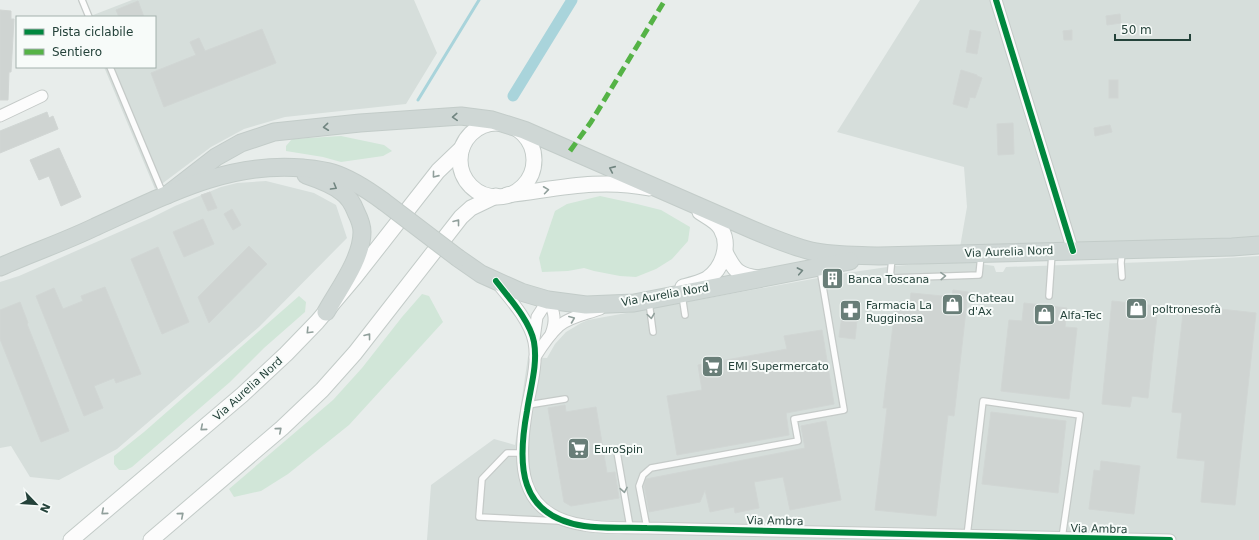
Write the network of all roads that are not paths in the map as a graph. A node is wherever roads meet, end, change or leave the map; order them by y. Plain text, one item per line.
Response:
1 (82, 0) edge
2 (996, 0) edge
3 (89, 16) edge
4 (110, 68) edge
5 (42, 96) dead end
6 (0, 116) edge
7 (508, 124) junction
8 (462, 148) junction
9 (286, 167) junction
10 (165, 196) junction
11 (502, 196) junction
12 (673, 196) junction
13 (1259, 245) edge
14 (1122, 249) junction
15 (1052, 251) junction
16 (1073, 251) junction
17 (725, 252) junction
18 (981, 253) junction
19 (885, 256) junction
20 (1, 267) edge
21 (819, 267) junction
22 (1122, 277) dead end
23 (762, 278) junction
24 (496, 281) junction
25 (681, 294) junction
26 (1049, 296) dead end
27 (651, 299) junction
28 (548, 300) junction
29 (612, 304) junction
30 (326, 312) junction
31 (685, 315) dead end
32 (653, 332) dead end
33 (551, 335) junction
34 (534, 341) junction
35 (536, 356) junction
36 (565, 399) dead end
37 (528, 405) junction
38 (522, 452) junction
39 (617, 452) dead end
40 (566, 522) junction
41 (630, 528) junction
42 (647, 528) junction
43 (967, 536) junction
44 (1062, 538) junction
45 (71, 540) edge
46 (151, 540) edge
47 (1170, 540) edge

1 - 3 lane
2 - 16 street
4 - 10 lane
5 - 6 street
7 - 8 main road, Via Aurelia Nord
7 -> 10 main road, Via Aurelia Nord
7 - 11 main road, Via Aurelia Nord
12 -> 7 main road, Via Aurelia Nord
8 - 11 main road
8 -> 30 main road, Via Aurelia Nord
9 - 10 main road, Via Aurelia Nord
9 - 24 main road, Via Aurelia Nord, bridge
9 -> 30 main road
10 - 20 main road, Via Aurelia Nord
11 -> 12 main road
46 -> 11 main road, Via Aurelia Nord
12 - 17 main road
12 - 19 main road, Via Aurelia Nord
13 - 14 main road, Via Aurelia Nord
14 - 16 main road, Via Aurelia Nord
14 - 22 lane
15 - 16 main road, Via Aurelia Nord
15 - 18 main road, Via Aurelia Nord
15 - 26 lane
17 - 23 main road
17 - 27 main road
18 - 19 main road, Via Aurelia Nord
19 -> 18 lane
19 - 21 main road, Via Aurelia Nord
23 -> 21 main road, Via Aurelia Nord
21 - 42 lane
23 - 25 main road, Via Aurelia Nord
24 - 28 main road, Via Aurelia Nord
24 - 34 street
25 - 27 main road, Via Aurelia Nord
25 - 31 lane
27 - 29 main road, Via Aurelia Nord
27 -> 32 lane
28 - 29 main road, Via Aurelia Nord
28 - 33 street
28 - 34 street
33 -> 29 street
30 -> 45 main road, Via Aurelia Nord
33 - 35 street
34 - 35 street
35 - 37 street, Via Ambra
36 - 37 lane
37 - 38 street, Via Ambra
38 - 40 street, Via Ambra
38 - 40 lane
39 -> 41 lane
40 - 41 street, Via Ambra
41 - 42 street, Via Ambra
42 - 43 street, Via Ambra
43 - 44 street, Via Ambra
43 - 44 lane
44 - 47 street, Via Ambra

